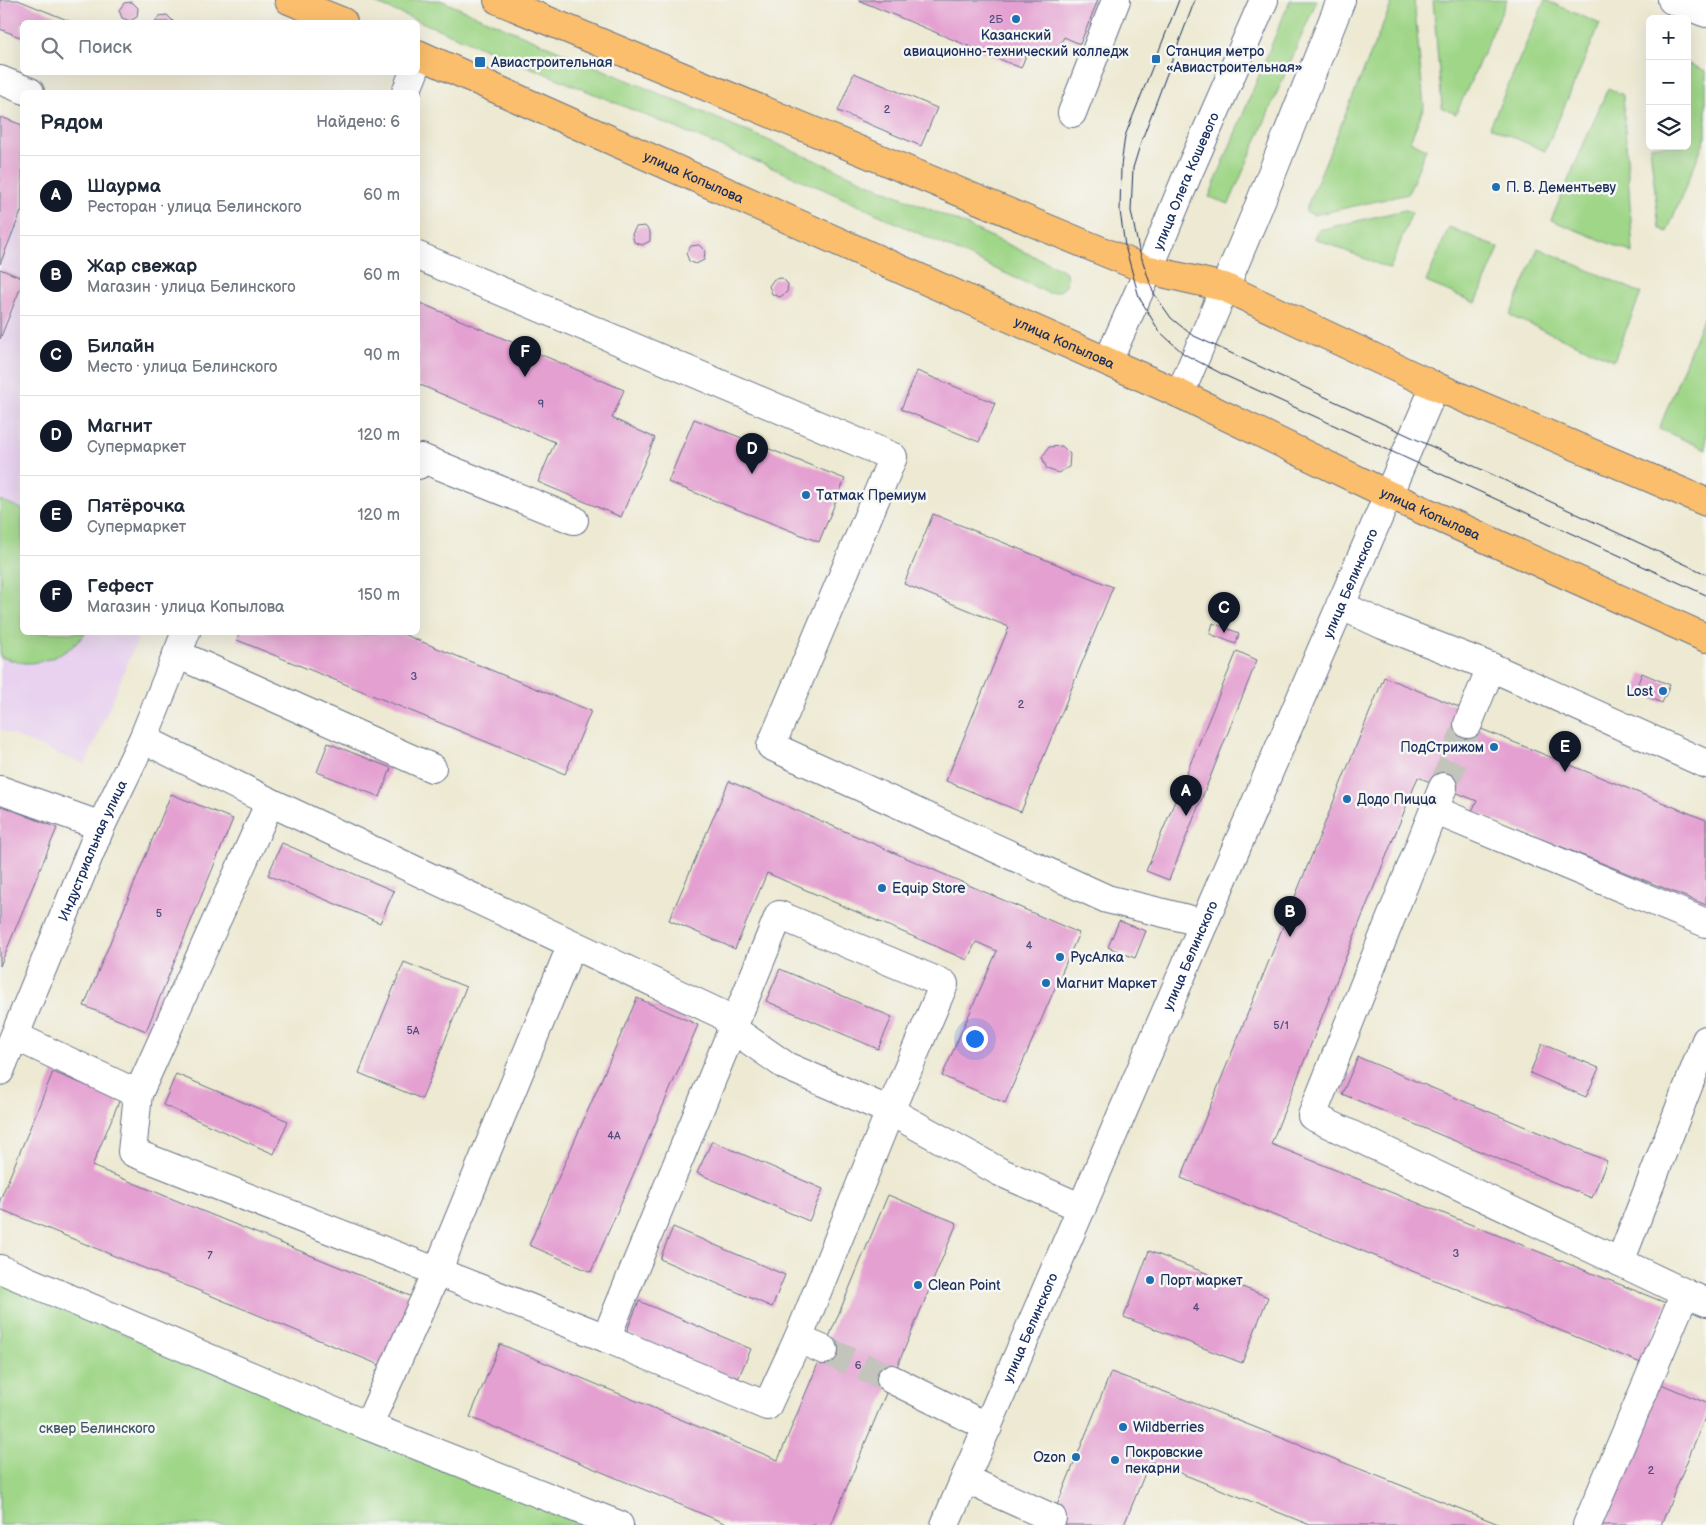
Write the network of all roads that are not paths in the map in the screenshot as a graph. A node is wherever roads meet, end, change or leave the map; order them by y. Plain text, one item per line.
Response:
1 (289, 0) edge
2 (498, 0) edge
3 (1116, 0) edge
4 (1264, 0) edge
5 (1341, 0) edge
6 (1672, 0) edge
7 (1706, 13) edge
8 (338, 20) edge
9 (420, 62) edge
10 (413, 75) edge
11 (0, 80) edge
12 (25, 90) edge
13 (407, 90) edge
14 (1072, 113) dead end
15 (420, 257) edge
16 (1148, 270) junction
17 (1224, 287) junction
18 (1108, 361) junction
19 (1435, 386) junction
20 (1180, 394) junction
21 (420, 460) edge
22 (1389, 495) junction
23 (1706, 502) edge
24 (574, 520) dead end
25 (1340, 605) junction
26 (1706, 638) edge
27 (182, 643) edge
28 (1491, 667) junction
29 (1468, 724) tunnel mouth
30 (143, 739) junction
31 (1706, 764) edge
32 (432, 768) dead end
33 (0, 790) edge
34 (270, 802) junction
35 (101, 826) junction
36 (1204, 922) junction
37 (1706, 923) edge
38 (572, 944) junction
39 (734, 1029) junction
40 (15, 1036) junction
41 (1706, 1040) edge
42 (0, 1070) edge
43 (138, 1094) junction
44 (890, 1110) junction
45 (1082, 1208) junction
46 (1620, 1262) junction
47 (0, 1269) edge
48 (437, 1272) junction
49 (1695, 1298) edge
50 (606, 1338) junction
51 (798, 1339) junction
52 (824, 1350) tunnel mouth
53 (891, 1380) tunnel mouth
54 (368, 1426) junction
55 (988, 1427) junction
56 (965, 1479) junction
57 (1052, 1518) dead end
58 (619, 1525) edge
59 (945, 1525) edge
60 (1587, 1525) edge

1 - 8 main road
2 - 16 main road
3 - 14 street
4 - 16 street, улица Олега Кошевого
5 - 17 street
6 - 7 street
9 - 18 main road, улица Копылова
10 - 13 street
11 - 12 street
15 - 36 street
16 - 17 main road
16 - 18 street, улица Олега Кошевого
17 - 19 main road
17 - 20 street
18 - 20 main road, улица Копылова
19 - 22 street, улица Белинского
19 - 23 main road
20 - 22 main road, улица Копылова
21 - 24 street
22 - 25 street, улица Белинского
22 - 26 main road, улица Копылова
25 - 28 street
25 - 36 street, улица Белинского
27 - 30 street, Индустриальная улица
27 - 32 street
28 - 29 street
28 - 31 street
30 - 34 street
30 - 35 street, Индустриальная улица
33 - 35 street
34 - 38 street
34 - 43 street
35 - 40 street, Индустриальная улица
36 - 45 street, улица Белинского
37 - 46 street
38 - 39 street
38 - 48 street
39 - 44 street
39 - 44 street
39 - 50 street
40 - 42 street, Индустриальная улица
40 - 43 street
41 - 46 street
43 - 48 street
44 - 45 street
44 - 51 street
45 - 55 street, улица Белинского
46 - 49 street
47 - 54 street
48 - 50 street
48 - 54 street
49 - 60 street
50 - 51 street
51 - 52 street
53 - 55 street
54 - 58 street
55 - 56 street, улица Белинского
56 - 57 street
56 - 59 street, улица Белинского

